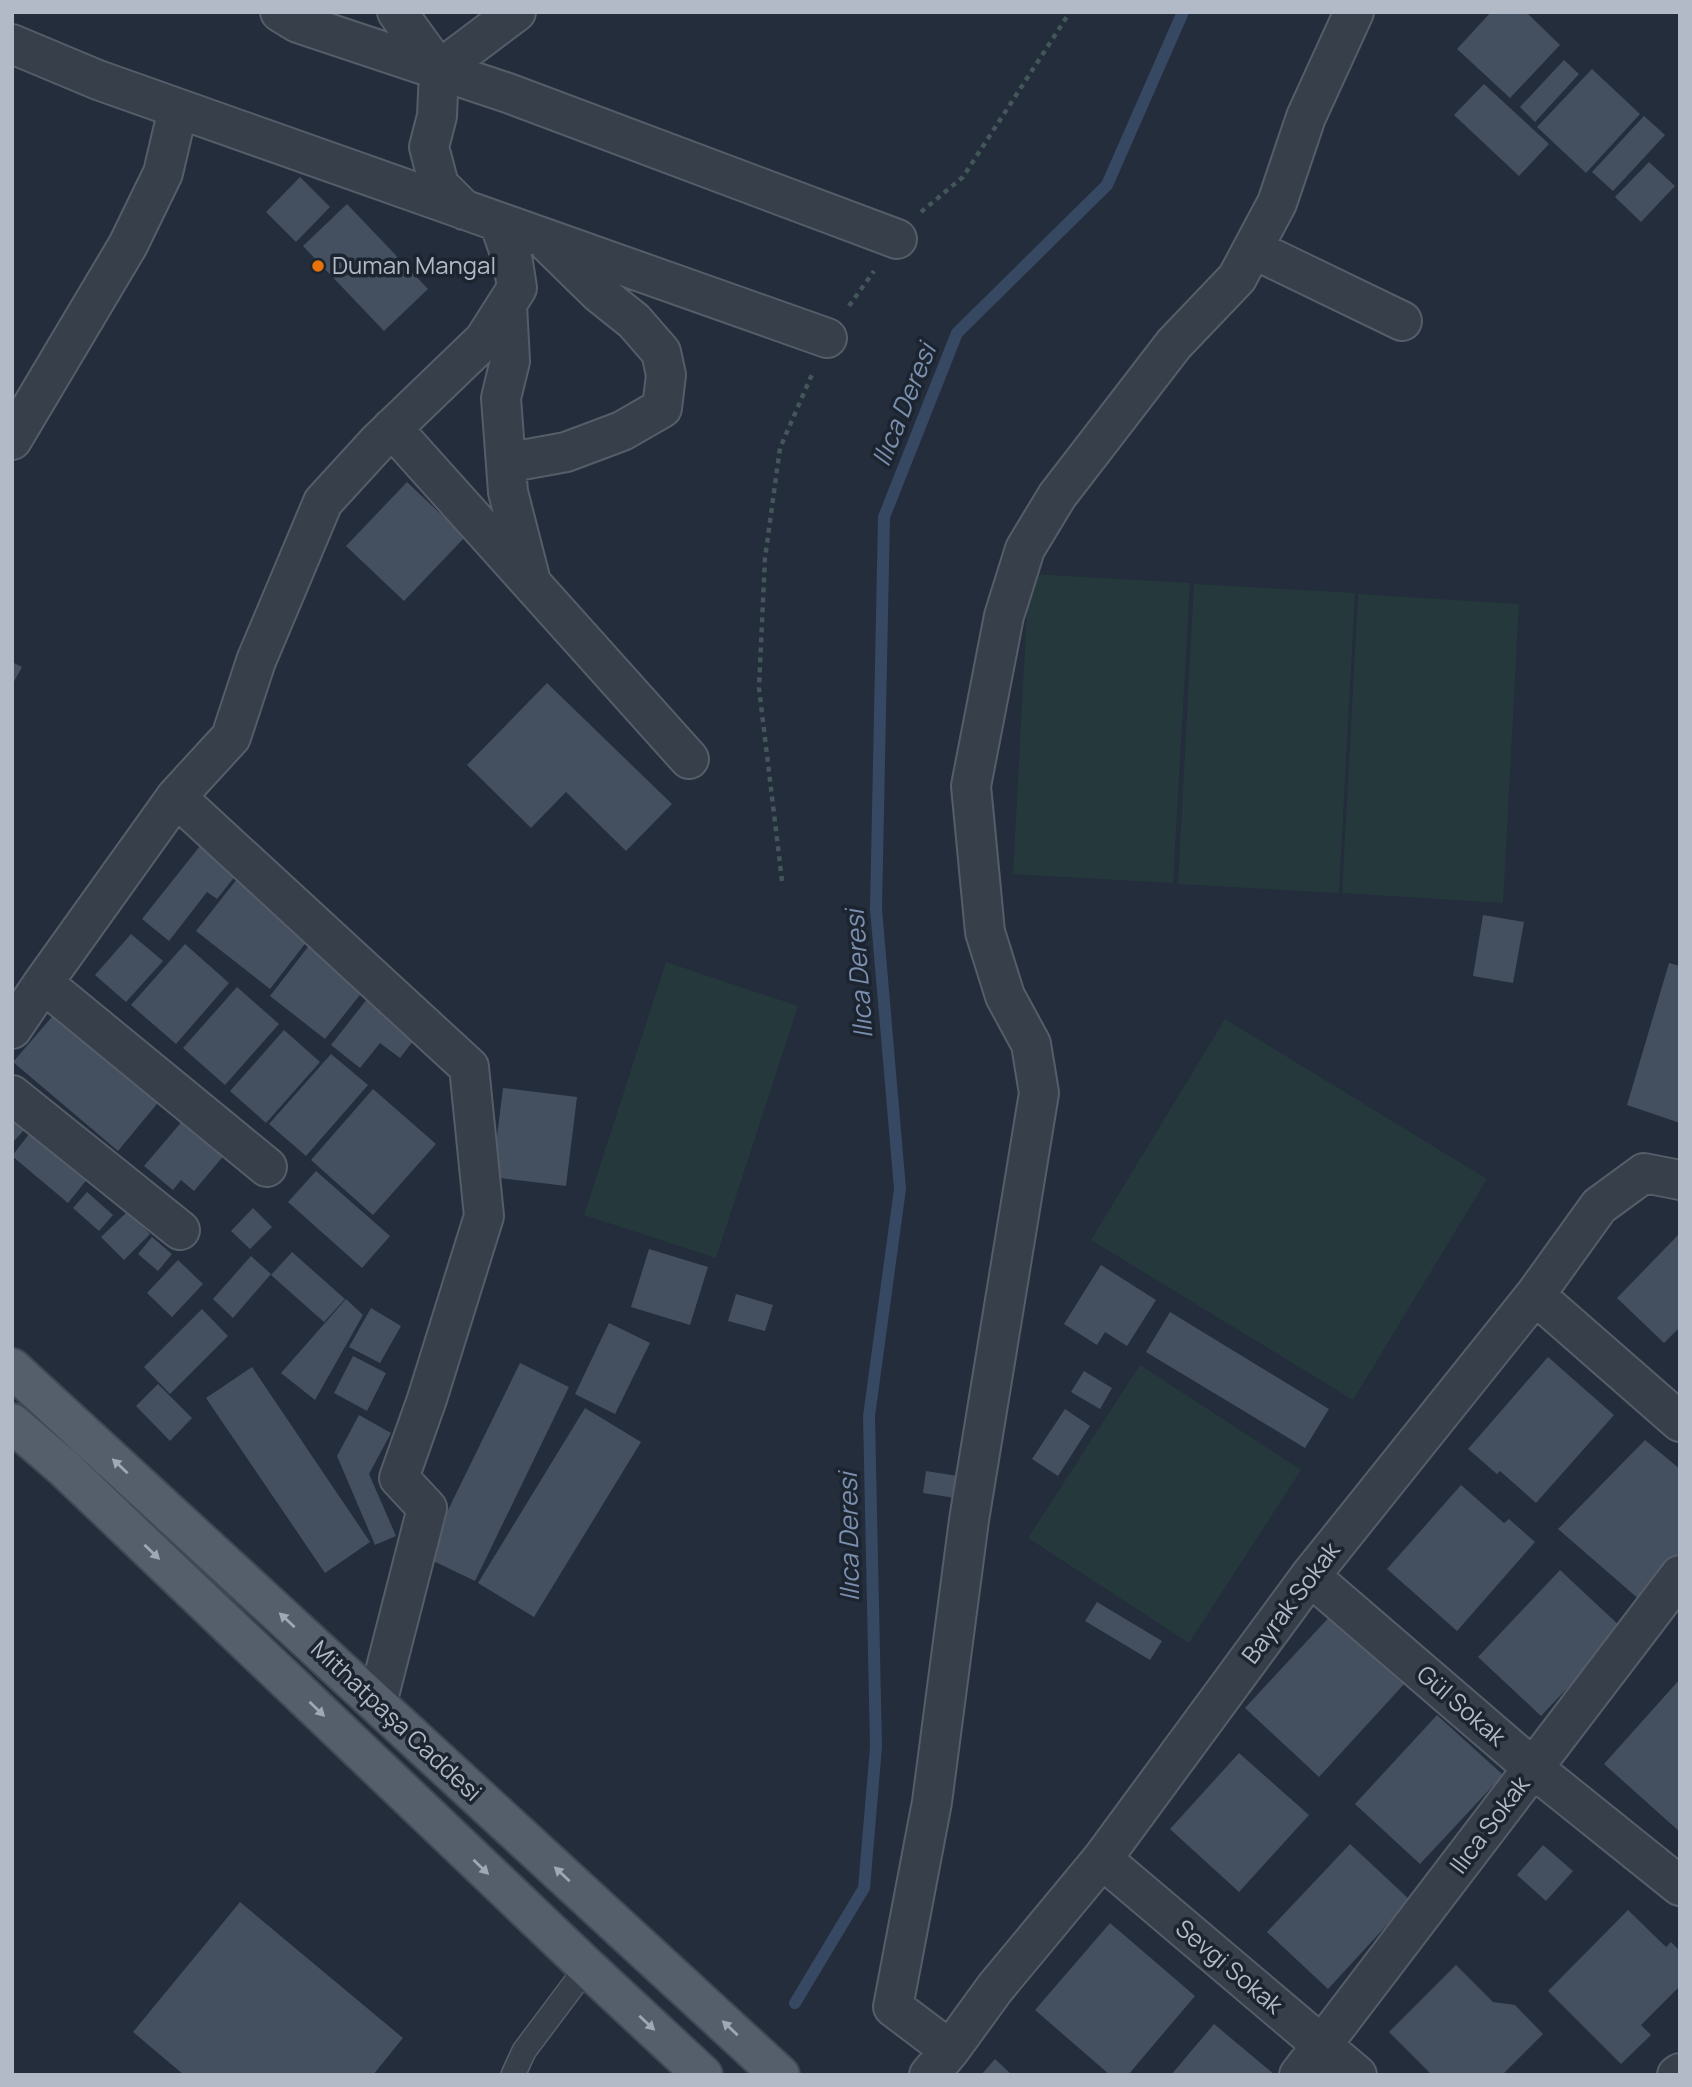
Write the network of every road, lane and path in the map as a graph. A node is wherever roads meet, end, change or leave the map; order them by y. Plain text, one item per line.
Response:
1 (279, 12) edge
2 (397, 12) edge
3 (516, 12) edge
4 (1070, 12) edge
5 (1354, 12) edge
6 (12, 44) edge
7 (439, 70) junction
8 (178, 108) junction
9 (482, 216) junction
10 (541, 237) junction
11 (897, 239) junction
12 (1253, 249) junction
13 (507, 304) junction
14 (1402, 321) dead end
15 (827, 338) junction
16 (392, 428) junction
17 (12, 440) edge
18 (506, 463) junction
19 (531, 583) junction
20 (689, 759) dead end
21 (176, 797) junction
22 (782, 881) dead end
23 (43, 983) junction
24 (12, 1029) edge
25 (12, 1095) edge
26 (267, 1167) dead end
27 (1680, 1180) edge
28 (180, 1230) dead end
29 (1535, 1295) junction
30 (12, 1368) edge
31 (1680, 1422) edge
32 (12, 1423) edge
33 (1680, 1575) edge
34 (1310, 1576) junction
35 (377, 1703) junction
36 (1533, 1768) junction
37 (1102, 1858) junction
38 (1680, 1886) edge
39 (587, 1967) junction
40 (1310, 2061) edge
41 (939, 2063) edge
42 (513, 2075) edge
43 (703, 2075) edge
44 (780, 2075) edge
45 (1357, 2075) edge

1 - 7 street
2 - 7 street
3 - 7 street
4 - 11 path
5 - 12 street
6 - 8 street
7 - 9 street
7 - 11 street
8 - 9 street
8 - 17 street
9 - 10 street
9 - 13 street
10 - 15 street
10 - 18 street
11 - 15 path
12 - 14 street
12 - 41 street
13 - 16 street
13 - 18 street
15 - 22 path
16 - 19 street
16 - 21 street
18 - 19 street
19 - 20 street
21 - 23 street
21 - 35 street
23 - 24 street
23 - 26 street
25 - 28 street
27 - 29 street, Bayrak Sokak
29 - 31 street
29 - 34 street, Bayrak Sokak
35 -> 30 main road, Mithatpaşa Caddesi
32 -> 39 main road, Mithatpaşa Caddesi
33 - 36 street, Ilıca Sokak
34 - 36 street, Gül Sokak
34 - 37 street, Bayrak Sokak
44 -> 35 main road, Mithatpaşa Caddesi
36 - 38 street, Gül Sokak
36 - 40 street, Ilıca Sokak
37 - 40 street, Sevgi Sokak
37 - 41 street, Bayrak Sokak
39 - 42 lane
39 -> 43 main road, Mithatpaşa Caddesi
40 - 45 street, Sevgi Sokak

